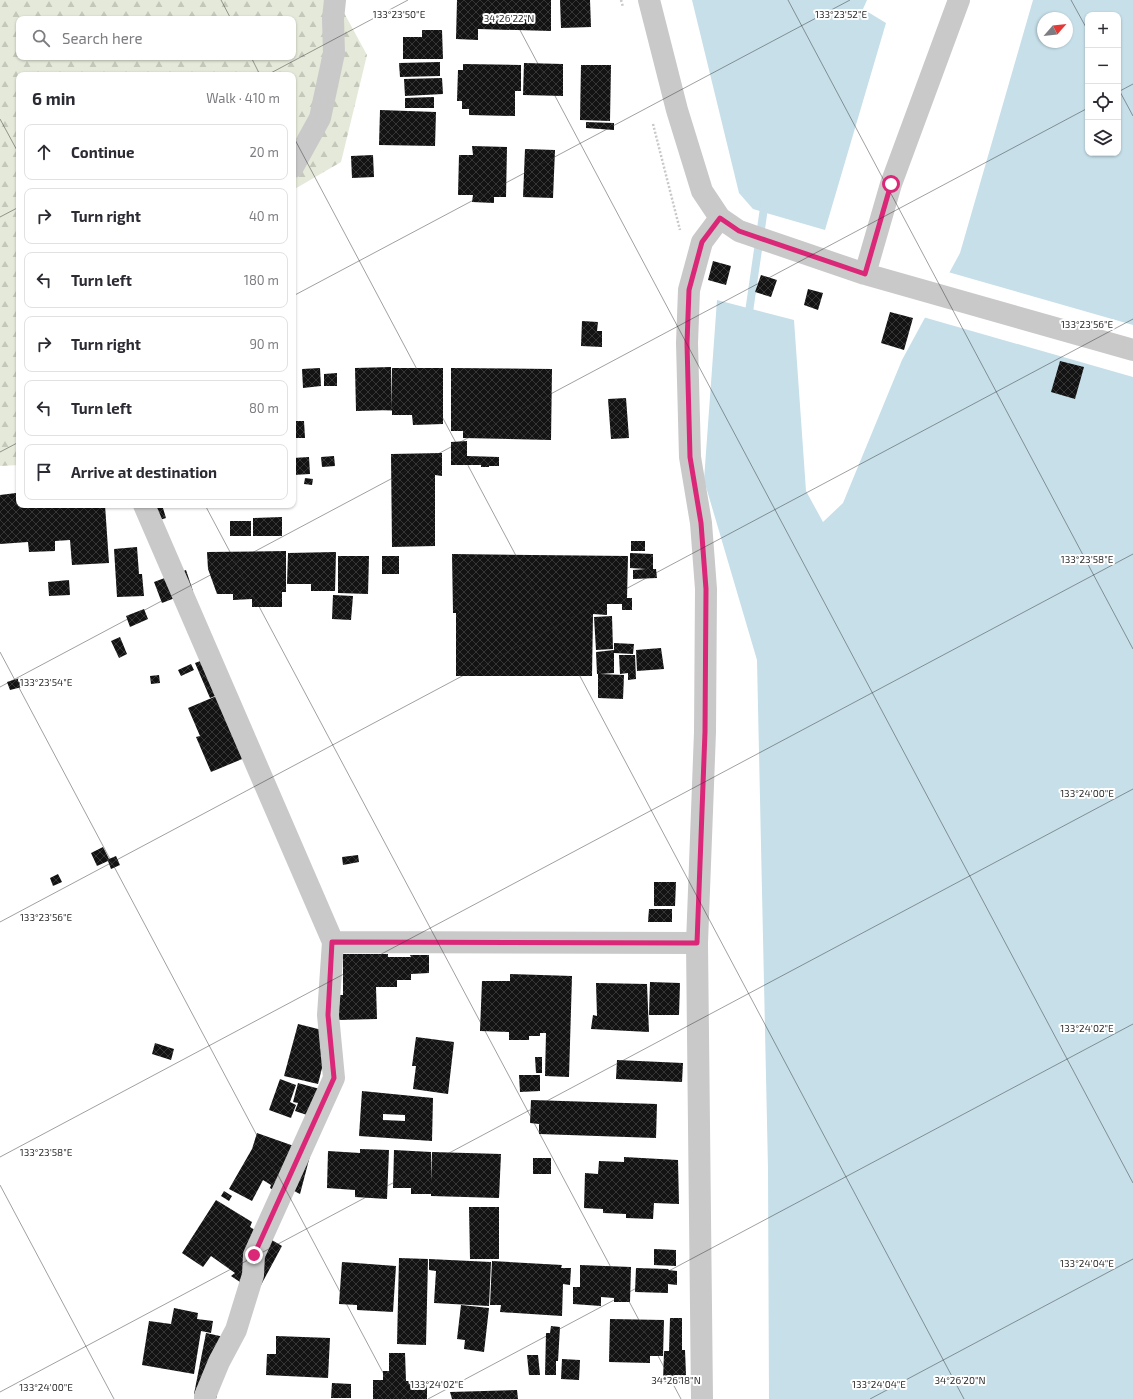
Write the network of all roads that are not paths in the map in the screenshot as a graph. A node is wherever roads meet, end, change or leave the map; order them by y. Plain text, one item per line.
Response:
1 (335, 0) edge
2 (649, 0) edge
3 (959, 0) edge
4 (296, 162) edge
5 (720, 218) junction
6 (865, 274) junction
7 (1133, 350) edge
8 (145, 508) edge
9 (332, 942) junction
10 (697, 943) junction
11 (205, 1399) edge
12 (702, 1399) edge

1 - 4 street
2 - 5 street
3 - 6 street
5 - 6 street
5 - 10 street
6 - 7 street
8 - 9 street
9 - 10 street
9 - 11 street
10 - 12 street

